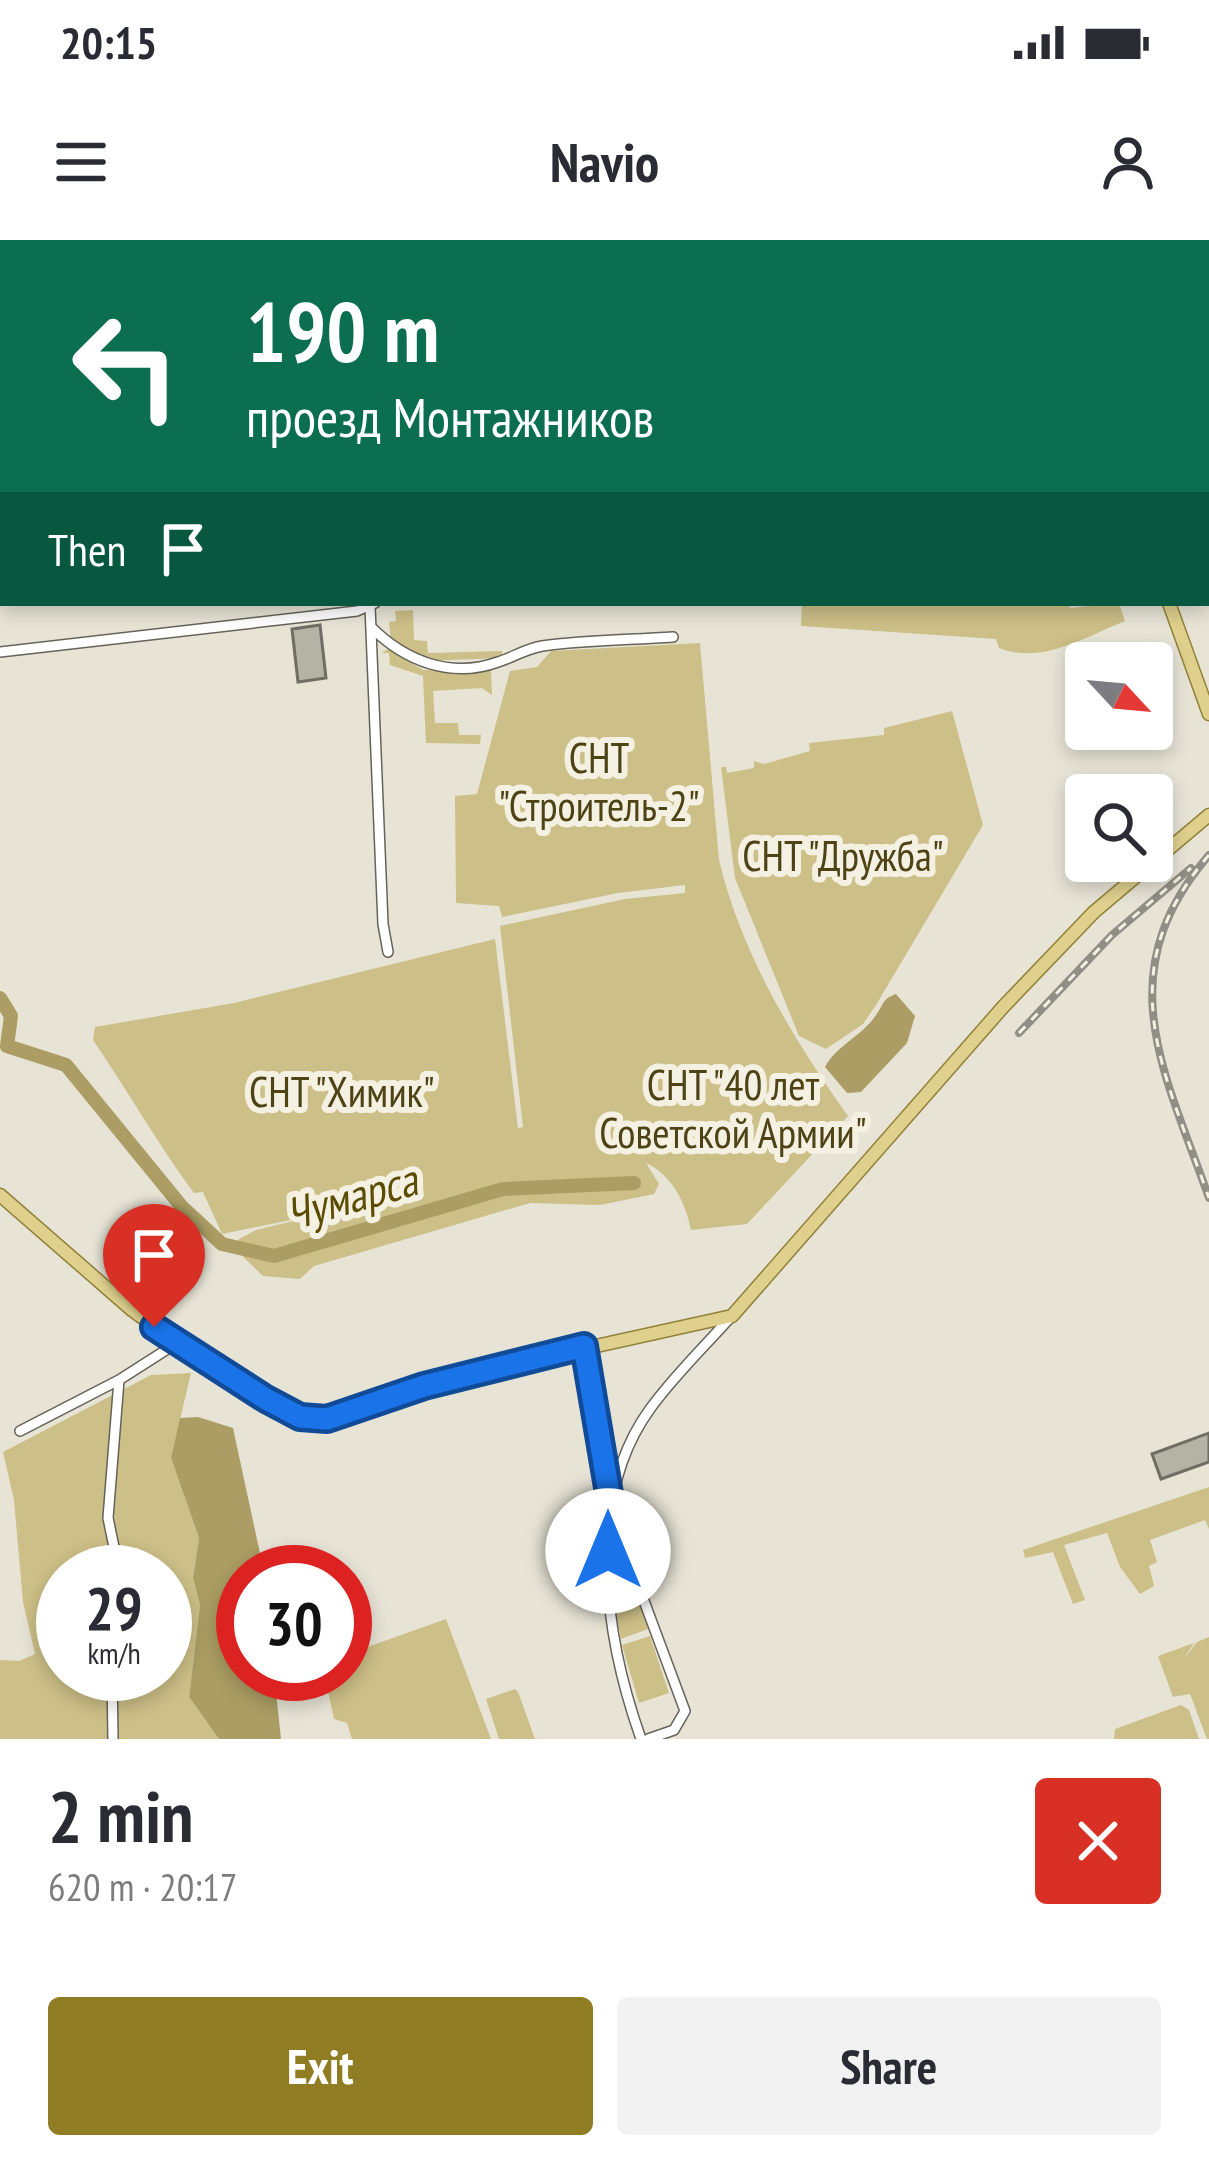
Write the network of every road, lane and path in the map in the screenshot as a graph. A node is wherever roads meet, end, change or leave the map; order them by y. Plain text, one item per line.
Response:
1 (364, 606) edge
2 (372, 606) edge
3 (1170, 606) edge
4 (371, 627) junction
5 (673, 637) dead end
6 (0, 652) edge
7 (1209, 714) edge
8 (1209, 814) edge
9 (388, 952) dead end
10 (0, 1196) edge
11 (731, 1316) junction
12 (177, 1343) junction
13 (584, 1346) junction
14 (119, 1380) junction
15 (20, 1431) dead end
16 (613, 1517) junction
17 (113, 1545) edge
18 (112, 1701) edge
19 (113, 1739) edge
20 (645, 1739) edge

1 - 6 street
2 - 4 street
3 - 7 main road
4 - 5 street
4 - 9 street
8 - 11 main road
10 - 12 main road
11 - 13 main road
11 - 16 street
12 - 13 main road
12 - 14 street
13 - 16 street
14 - 15 street
14 - 17 street
16 - 20 street
16 - 20 street
18 - 19 street

